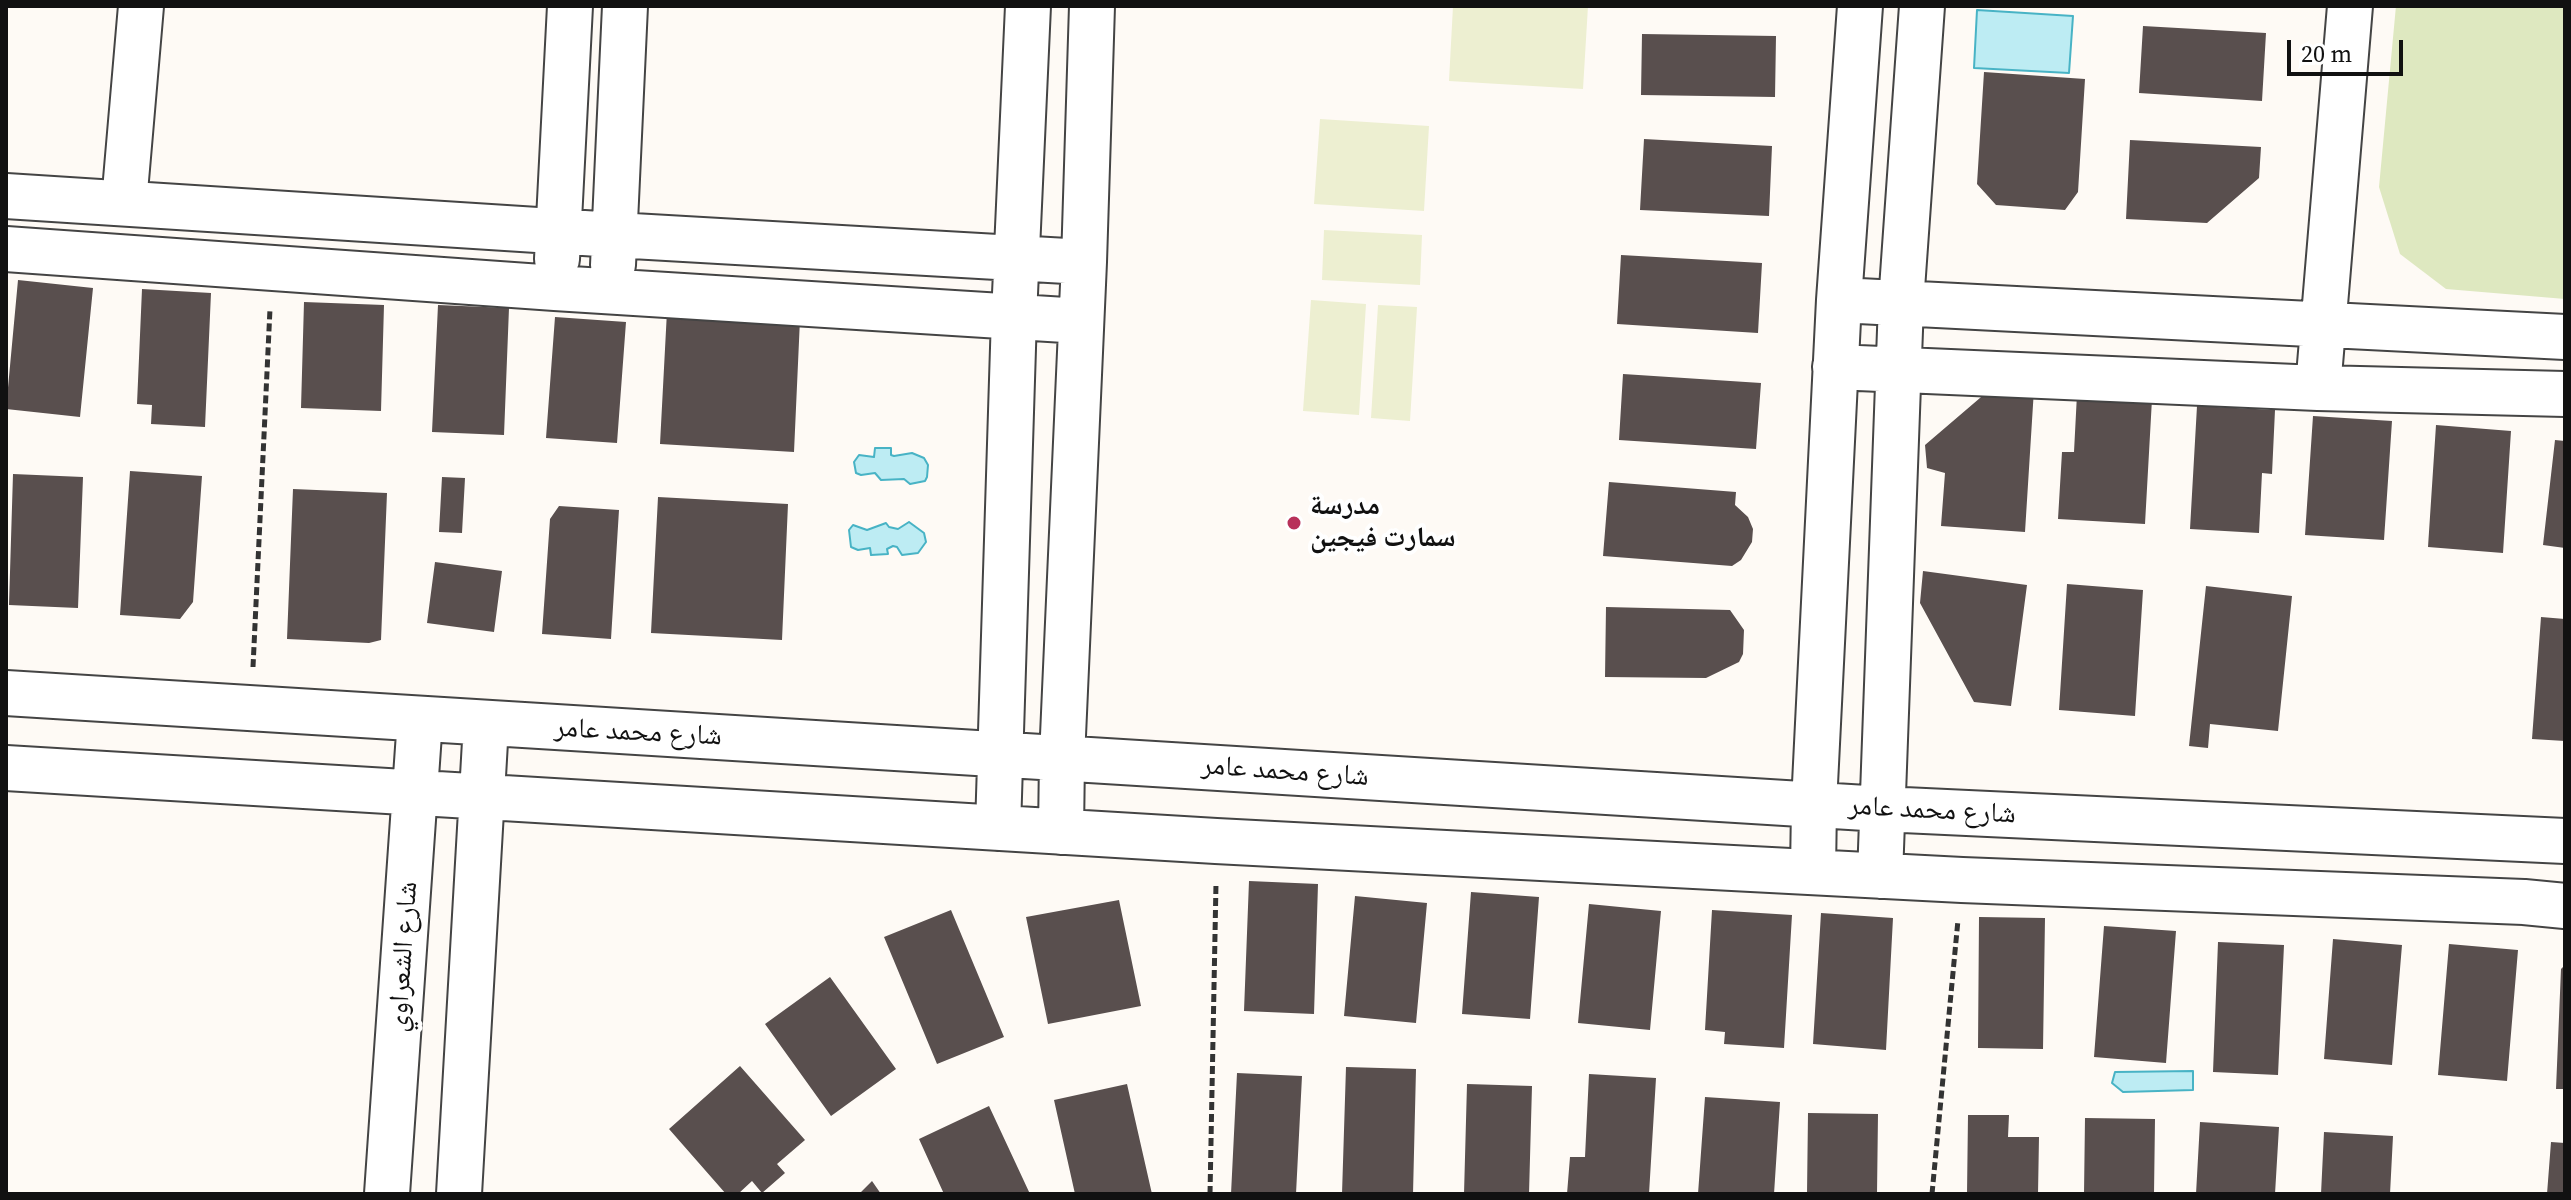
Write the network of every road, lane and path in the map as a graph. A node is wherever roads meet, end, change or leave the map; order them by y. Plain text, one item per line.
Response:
1 (141, 6) edge
2 (570, 6) edge
3 (625, 6) edge
4 (1028, 6) edge
5 (1092, 6) edge
6 (1860, 6) edge
7 (1922, 6) edge
8 (2350, 6) edge
9 (6, 196) edge
10 (124, 203) junction
11 (558, 231) junction
12 (615, 235) junction
13 (6, 249) edge
14 (1016, 258) junction
15 (1084, 262) junction
16 (272, 267) junction
17 (555, 288) junction
18 (612, 291) junction
19 (1839, 300) junction
20 (1901, 303) junction
21 (1014, 316) junction
22 (1081, 321) junction
23 (2324, 323) junction
24 (2565, 337) edge
25 (1835, 367) junction
26 (1899, 370) junction
27 (2318, 388) junction
28 (2565, 394) edge
29 (6, 693) edge
30 (252, 708) junction
31 (420, 719) junction
32 (486, 724) junction
33 (1002, 755) junction
34 (1062, 758) junction
35 (6, 768) edge
36 (415, 792) junction
37 (483, 797) junction
38 (1814, 804) junction
39 (1882, 809) junction
40 (998, 828) junction
41 (1061, 832) junction
42 (1216, 841) junction
43 (2565, 841) edge
44 (1813, 872) junction
45 (1880, 876) junction
46 (1962, 880) junction
47 (2565, 906) edge
48 (387, 1194) edge
49 (459, 1194) edge
50 (1210, 1194) edge
51 (1932, 1194) edge

1 - 10 street
2 - 11 street
3 - 12 street
4 - 14 street
5 - 15 street
6 - 19 street
7 - 20 street
8 - 23 street
9 - 10 street
10 - 11 street
11 - 12 street
11 - 17 street
12 - 14 street
12 - 18 street
13 - 16 street
14 - 15 street
14 - 21 street
15 - 22 street
16 - 17 street
16 - 30 path
17 - 18 street
18 - 21 street
19 - 20 street
19 - 25 street
20 - 23 street
20 - 26 street
21 - 22 street
21 - 33 street
22 - 34 street
23 - 24 street
23 - 27 street
25 - 26 street
25 - 38 street
26 - 27 street
26 - 39 street
27 - 28 street
29 - 30 street, شارع محمد عامر
30 - 31 street, شارع محمد عامر
31 - 32 street, شارع محمد عامر
31 - 36 street, شارع الشعراوي
32 - 33 street, شارع محمد عامر
32 - 37 street
33 - 34 street, شارع محمد عامر
33 - 40 street
34 - 38 street, شارع محمد عامر
34 - 41 street
35 - 36 street
36 - 37 street
36 - 48 street, شارع الشعراوي
37 - 40 street
37 - 49 street
38 - 39 street, شارع محمد عامر
38 - 44 street
39 - 43 street, شارع محمد عامر
39 - 45 street
40 - 41 street
41 - 42 street
42 - 44 street
42 - 50 path
44 - 45 street
45 - 46 street
46 - 47 street
46 - 51 path

